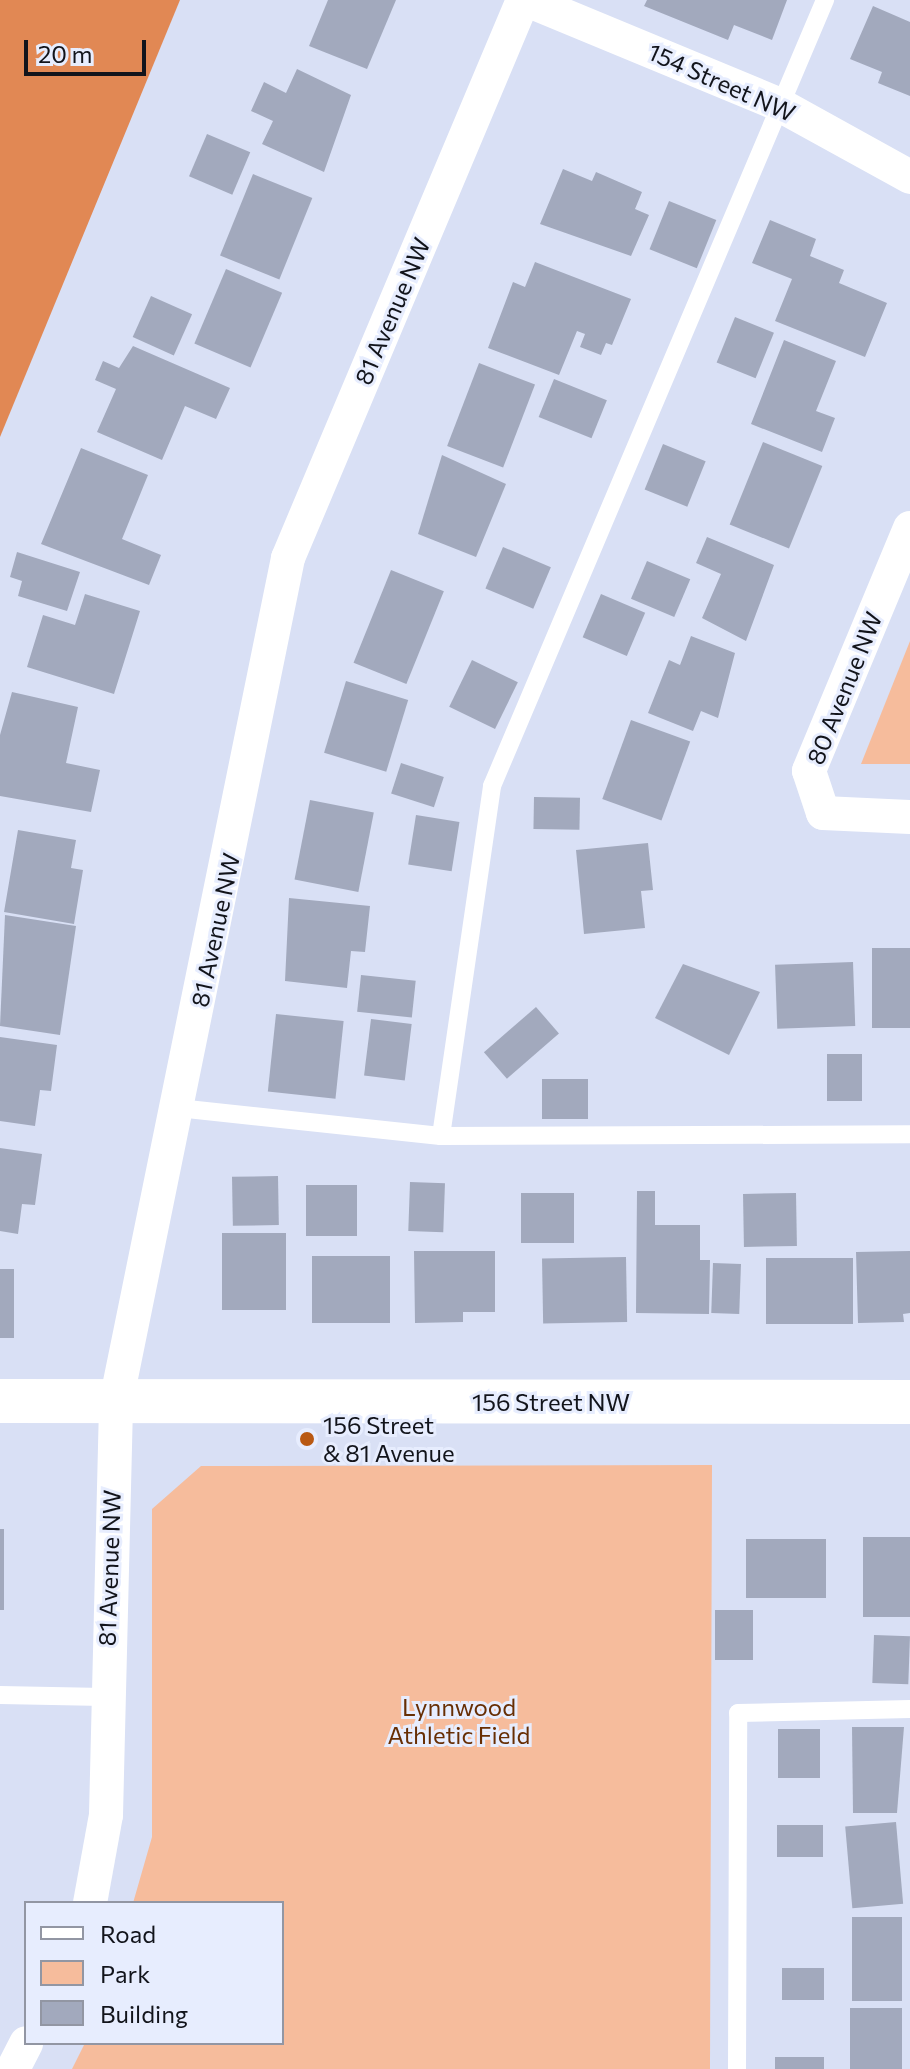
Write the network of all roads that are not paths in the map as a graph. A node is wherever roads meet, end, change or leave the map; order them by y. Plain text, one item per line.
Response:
1 (525, 0) edge
2 (825, 0) edge
3 (778, 104) junction
4 (910, 177) edge
5 (910, 528) edge
6 (910, 817) edge
7 (178, 1108) junction
8 (910, 1134) edge
9 (441, 1136) junction
10 (0, 1401) edge
11 (116, 1402) junction
12 (910, 1402) edge
13 (0, 1695) edge
14 (104, 1697) junction
15 (910, 1709) edge
16 (90, 1901) edge
17 (25, 2045) edge
18 (13, 2069) edge
19 (737, 2069) edge

1 - 3 street, 154 Street NW
1 - 7 street, 81 Avenue NW
2 - 3 lane
3 - 4 street, 154 Street NW
3 - 9 lane
5 - 6 street, 80 Avenue NW
7 - 9 lane
7 - 11 street, 81 Avenue NW
8 - 9 lane
10 - 11 street, 156 Street NW
11 - 12 street, 156 Street NW
11 - 14 street, 81 Avenue NW
13 - 14 lane
14 - 16 street, 81 Avenue NW
15 - 19 lane
17 - 18 street

